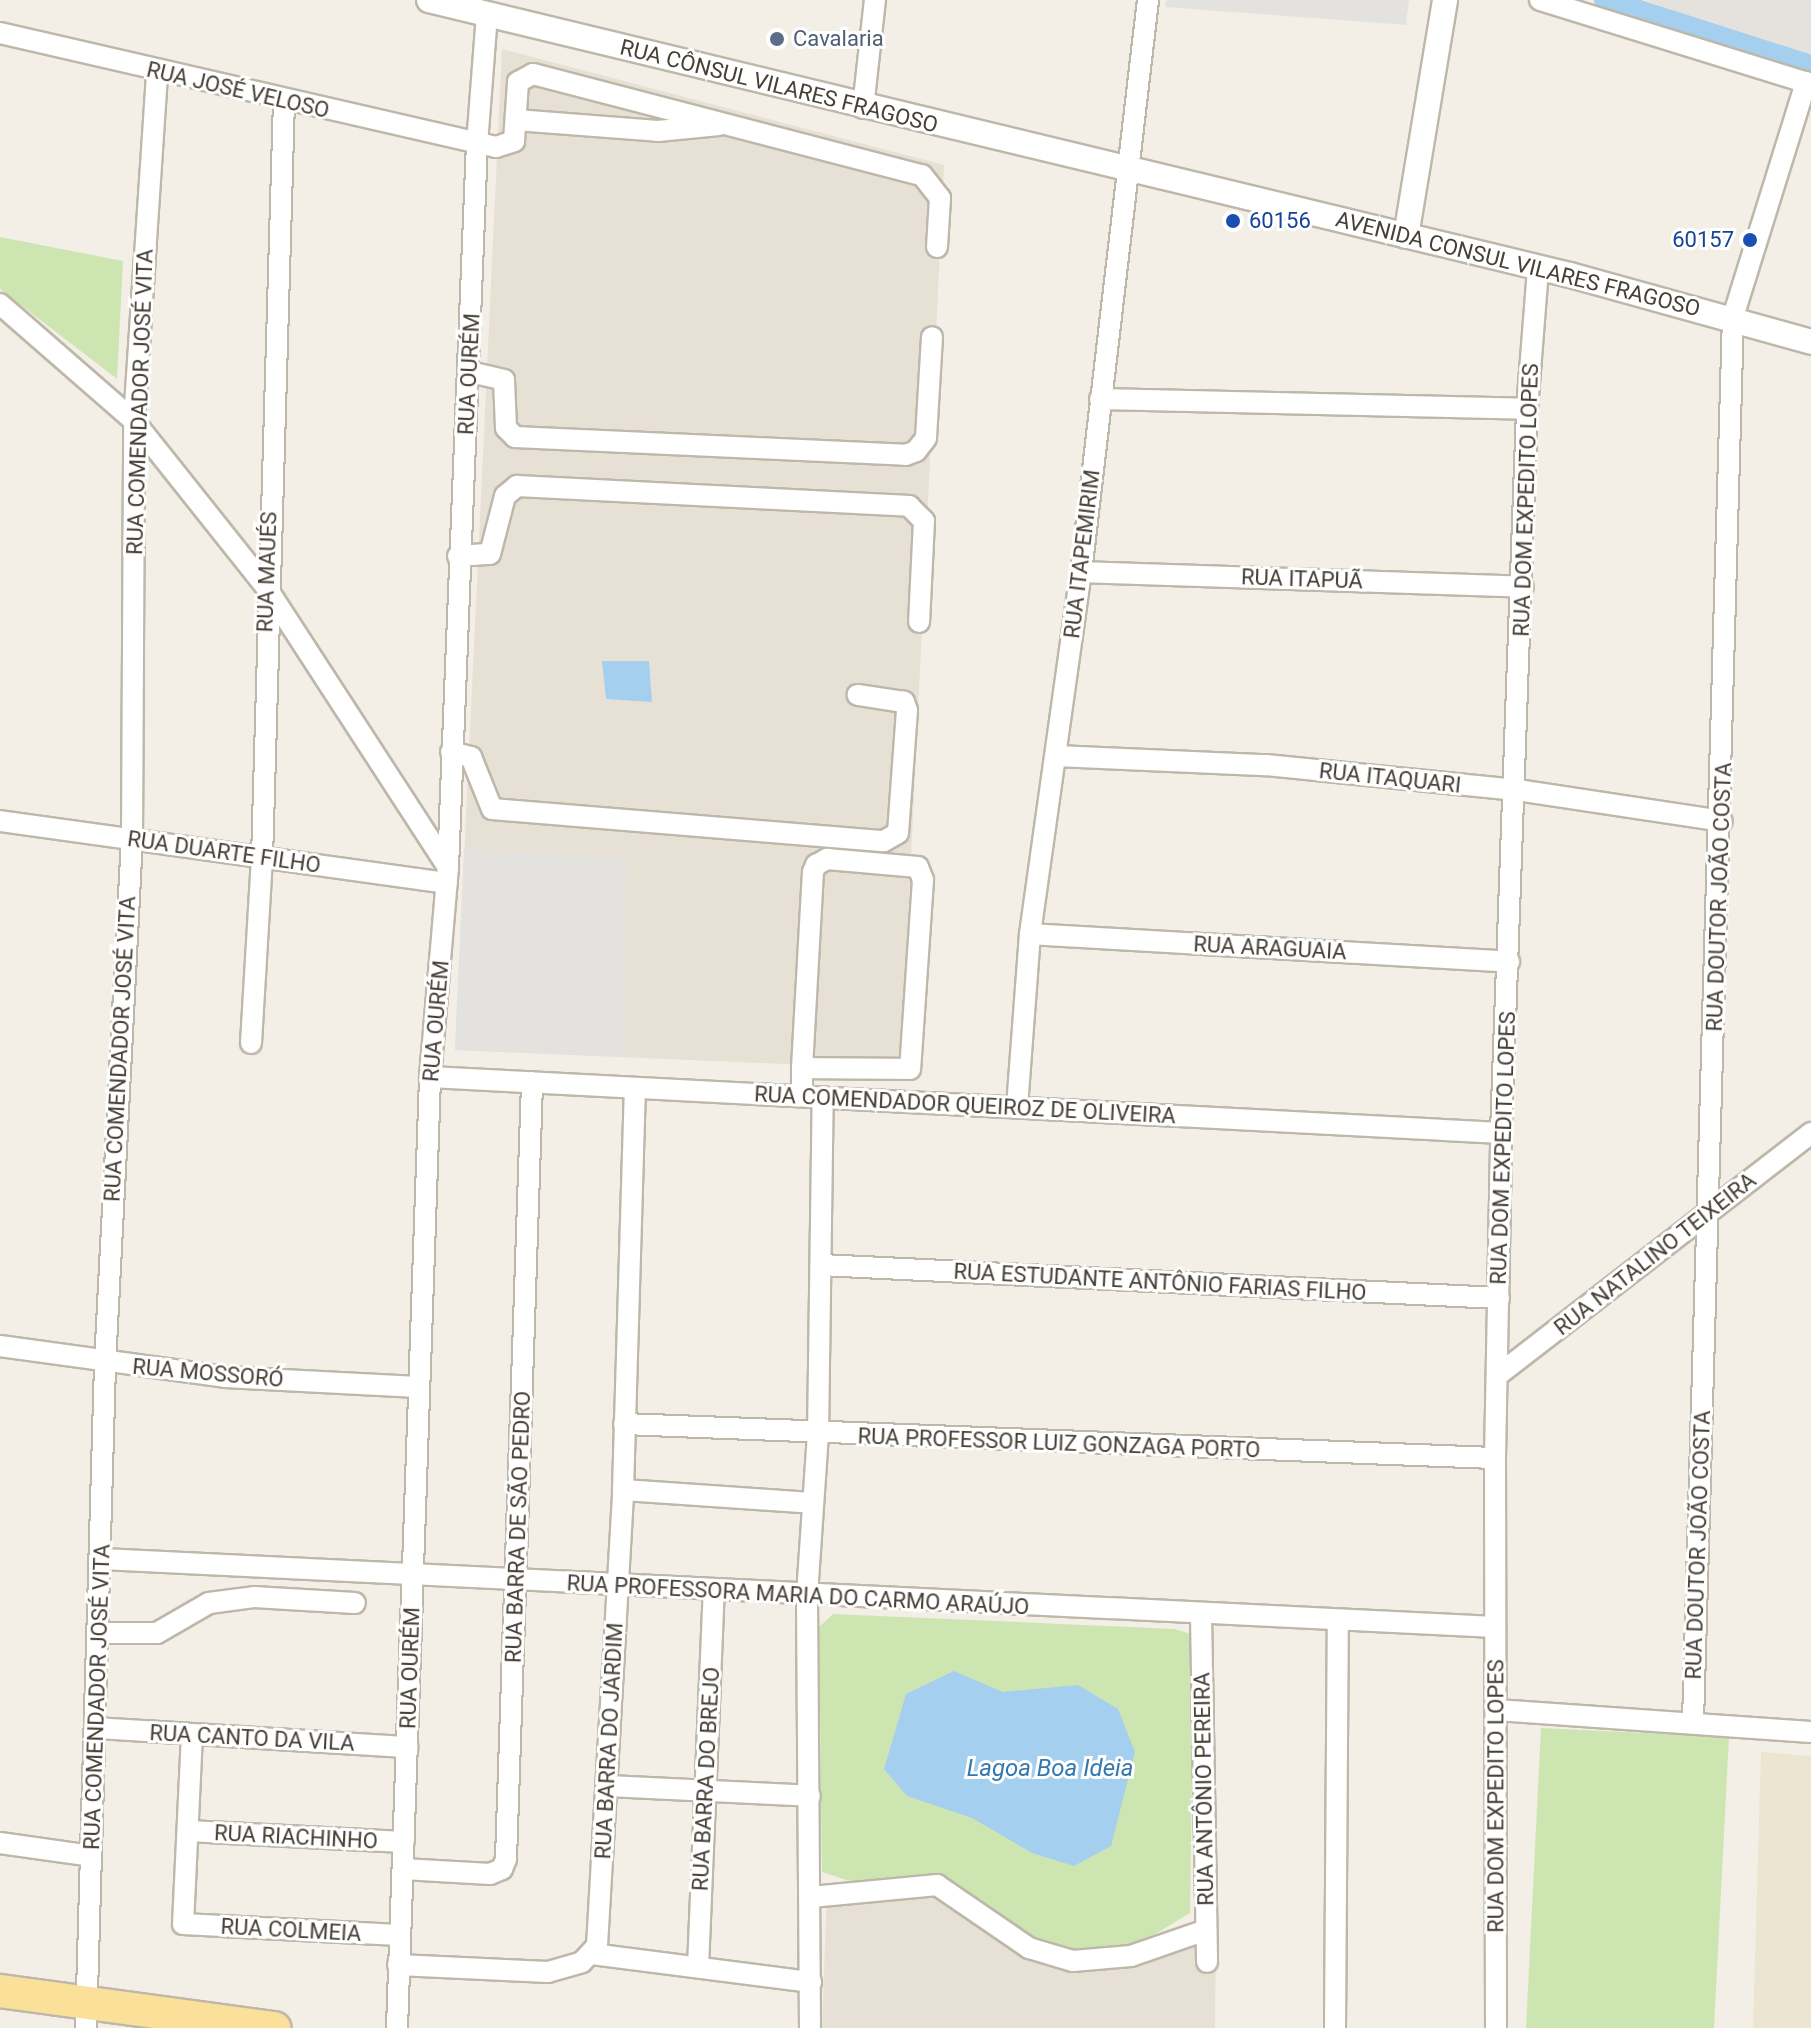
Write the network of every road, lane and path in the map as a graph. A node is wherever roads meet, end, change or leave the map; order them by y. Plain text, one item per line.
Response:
1 (429, 0) edge
2 (875, 0) edge
3 (1148, 0) edge
4 (1445, 0) edge
5 (1540, 0) edge
6 (487, 14) junction
7 (0, 33) edge
8 (157, 71) junction
9 (1808, 83) edge
10 (284, 102) junction
11 (863, 108) junction
12 (516, 120) junction
13 (726, 123) junction
14 (477, 144) junction
15 (1129, 169) junction
16 (1406, 236) junction
17 (937, 247) dead end
18 (1538, 268) junction
19 (0, 304) edge
20 (1733, 317) junction
21 (932, 337) dead end
22 (1811, 342) edge
23 (470, 372) junction
24 (1100, 399) junction
25 (1527, 409) junction
26 (134, 421) junction
27 (458, 556) junction
28 (1081, 572) junction
29 (266, 587) junction
30 (1523, 587) junction
31 (919, 622) dead end
32 (858, 695) dead end
33 (451, 752) junction
34 (1056, 756) junction
35 (1517, 790) junction
36 (0, 821) edge
37 (1722, 821) junction
38 (132, 838) junction
39 (262, 859) junction
40 (448, 875) junction
41 (1030, 934) junction
42 (1509, 962) junction
43 (251, 1043) dead end
44 (802, 1068) junction
45 (430, 1077) junction
46 (532, 1082) junction
47 (635, 1088) junction
48 (802, 1096) junction
49 (823, 1097) junction
50 (1017, 1107) junction
51 (1501, 1133) junction
52 (1811, 1133) edge
53 (1709, 1212) junction
54 (821, 1265) junction
55 (1499, 1298) junction
56 (0, 1346) edge
57 (105, 1364) junction
58 (1498, 1375) junction
59 (418, 1387) junction
60 (624, 1424) junction
61 (818, 1435) junction
62 (1495, 1458) junction
63 (623, 1490) junction
64 (813, 1503) junction
65 (102, 1559) junction
66 (413, 1573) junction
67 (516, 1580) junction
68 (616, 1585) junction
69 (714, 1590) junction
70 (807, 1595) junction
71 (355, 1603) dead end
72 (1201, 1615) junction
73 (1338, 1622) junction
74 (1495, 1627) junction
75 (99, 1633) junction
76 (1496, 1710) junction
77 (1693, 1722) junction
78 (96, 1728) junction
79 (1811, 1732) edge
80 (192, 1734) junction
81 (407, 1747) junction
82 (608, 1786) junction
83 (705, 1793) junction
84 (810, 1796) junction
85 (188, 1831) junction
86 (404, 1842) junction
87 (0, 1843) edge
88 (91, 1856) junction
89 (403, 1869) junction
90 (811, 1897) junction
91 (1206, 1930) junction
92 (399, 1935) junction
93 (592, 1954) junction
94 (1207, 1962) dead end
95 (398, 1965) junction
96 (698, 1967) junction
97 (811, 1982) junction
98 (0, 1991) edge
99 (86, 2016) edge
100 (275, 2028) edge
101 (397, 2028) edge
102 (810, 2028) edge
103 (1335, 2028) edge
104 (1496, 2028) edge

1 - 6 street, RUA CÔNSUL VILARES FRAGOSO
2 - 11 street
3 - 15 street, RUA ITAPEMIRIM
4 - 16 street
5 - 9 street
6 - 11 street, RUA CÔNSUL VILARES FRAGOSO
6 - 14 street, RUA OURÉM
7 - 8 street, RUA JOSÉ VELOSO
8 - 10 street, RUA JOSÉ VELOSO
8 - 26 street, RUA COMENDADOR JOSÉ VITA
9 - 20 street, RUA DOUTOR JOÃO COSTA
10 - 14 street, RUA JOSÉ VELOSO
10 - 29 street, RUA MAUÉS
11 - 15 street, RUA CÔNSUL VILARES FRAGOSO
12 - 13 street
12 - 13 street
12 - 14 street
13 - 17 street
14 - 23 street, RUA OURÉM
15 - 16 street, AVENIDA CONSUL VILARES FRAGOSO
15 - 24 street, RUA ITAPEMIRIM
16 - 18 street, AVENIDA CONSUL VILARES FRAGOSO
18 - 20 street, AVENIDA CONSUL VILARES FRAGOSO
18 - 25 street, RUA DOM EXPEDITO LOPES
19 - 26 street
20 - 22 street, AVENIDA CONSUL VILARES FRAGOSO
20 - 37 street, RUA DOUTOR JOÃO COSTA
21 - 23 street
23 - 27 street, RUA OURÉM
24 - 25 street
24 - 28 street, RUA ITAPEMIRIM
25 - 30 street, RUA DOM EXPEDITO LOPES
26 - 29 street
26 - 38 street, RUA COMENDADOR JOSÉ VITA
27 - 31 street
27 - 33 street, RUA OURÉM
28 - 30 street, RUA ITAPUÃ
28 - 34 street, RUA ITAPEMIRIM
29 - 39 street, RUA MAUÉS
29 - 40 street
30 - 35 street, RUA DOM EXPEDITO LOPES
32 - 33 street
33 - 40 street, RUA OURÉM
34 - 35 street, RUA ITAQUARI
34 - 41 street, RUA ITAPEMIRIM
35 - 37 street, RUA ITAQUARI
35 - 42 street, RUA DOM EXPEDITO LOPES
36 - 38 street, RUA DUARTE FILHO
37 - 53 street, RUA DOUTOR JOÃO COSTA
38 - 39 street, RUA DUARTE FILHO
38 - 57 street, RUA COMENDADOR JOSÉ VITA
39 - 40 street, RUA DUARTE FILHO
39 - 43 street, RUA MAUÉS
40 - 45 street, RUA OURÉM
41 - 42 street, RUA ARAGUAIA
41 - 50 street, RUA ITAPEMIRIM
42 - 51 street, RUA DOM EXPEDITO LOPES
44 - 44 street
44 - 48 street
45 - 46 street, RUA COMENDADOR QUEIROZ DE OLIVEIRA
45 - 59 street, RUA OURÉM
46 - 47 street, RUA COMENDADOR QUEIROZ DE OLIVEIRA
46 - 67 street, RUA BARRA DE SÃO PEDRO
47 - 48 street, RUA COMENDADOR QUEIROZ DE OLIVEIRA
47 - 60 street, RUA BARRA DO JARDIM
48 - 49 street, RUA COMENDADOR QUEIROZ DE OLIVEIRA
49 - 50 street, RUA COMENDADOR QUEIROZ DE OLIVEIRA
49 - 54 street
50 - 51 street, RUA COMENDADOR QUEIROZ DE OLIVEIRA
51 - 55 street, RUA DOM EXPEDITO LOPES
52 - 53 street, RUA NATALINO TEIXEIRA
53 - 58 street, RUA NATALINO TEIXEIRA
53 - 77 street, RUA DOUTOR JOÃO COSTA
54 - 55 street, RUA ESTUDANTE ANTÔNIO FARIAS FILHO
54 - 61 street
55 - 58 street, RUA DOM EXPEDITO LOPES
56 - 57 street, RUA MOSSORÓ
57 - 59 street, RUA MOSSORÓ
57 - 65 street, RUA COMENDADOR JOSÉ VITA
58 - 62 street, RUA DOM EXPEDITO LOPES
59 - 66 street, RUA OURÉM
60 - 61 street, RUA PROFESSOR LUIZ GONZAGA PORTO
60 - 63 street, RUA BARRA DO JARDIM
61 - 62 street, RUA PROFESSOR LUIZ GONZAGA PORTO
61 - 64 street
62 - 74 street, RUA DOM EXPEDITO LOPES
63 - 64 street
63 - 68 street, RUA BARRA DO JARDIM
64 - 70 street
65 - 66 street, RUA PROFESSORA MARIA DO CARMO ARAÚJO
65 - 75 street, RUA COMENDADOR JOSÉ VITA
66 - 67 street, RUA PROFESSORA MARIA DO CARMO ARAÚJO
66 - 81 street, RUA OURÉM
67 - 68 street, RUA PROFESSORA MARIA DO CARMO ARAÚJO
67 - 89 street, RUA BARRA DE SÃO PEDRO
68 - 69 street, RUA PROFESSORA MARIA DO CARMO ARAÚJO
68 - 82 street, RUA BARRA DO JARDIM
69 - 70 street, RUA PROFESSORA MARIA DO CARMO ARAÚJO
69 - 83 street, RUA BARRA DO BREJO
70 - 72 street, RUA PROFESSORA MARIA DO CARMO ARAÚJO
70 - 84 street
71 - 75 street
72 - 73 street, RUA PROFESSORA MARIA DO CARMO ARAÚJO
72 - 91 street, RUA ANTÔNIO PEREIRA
73 - 74 street, RUA PROFESSORA MARIA DO CARMO ARAÚJO
73 - 103 street
74 - 76 street, RUA DOM EXPEDITO LOPES
75 - 78 street, RUA COMENDADOR JOSÉ VITA
76 - 77 street
76 - 104 street, RUA DOM EXPEDITO LOPES
77 - 79 street
78 - 80 street, RUA CANTO DA VILA
78 - 88 street, RUA COMENDADOR JOSÉ VITA
80 - 81 street, RUA CANTO DA VILA
80 - 85 street
81 - 86 street, RUA OURÉM
82 - 83 street
82 - 93 street, RUA BARRA DO JARDIM
83 - 84 street
83 - 96 street, RUA BARRA DO BREJO
84 - 90 street
85 - 86 street, RUA RIACHINHO
85 - 92 street, RUA COLMEIA
86 - 89 street, RUA OURÉM
87 - 88 street
88 - 99 street, RUA COMENDADOR JOSÉ VITA
89 - 92 street, RUA OURÉM
90 - 91 street
90 - 97 street
91 - 94 street, RUA ANTÔNIO PEREIRA
92 - 95 street, RUA OURÉM
93 - 95 street
93 - 96 street
95 - 101 street, RUA OURÉM
96 - 97 street
97 - 102 street
98 - 99 main road
99 - 100 main road

